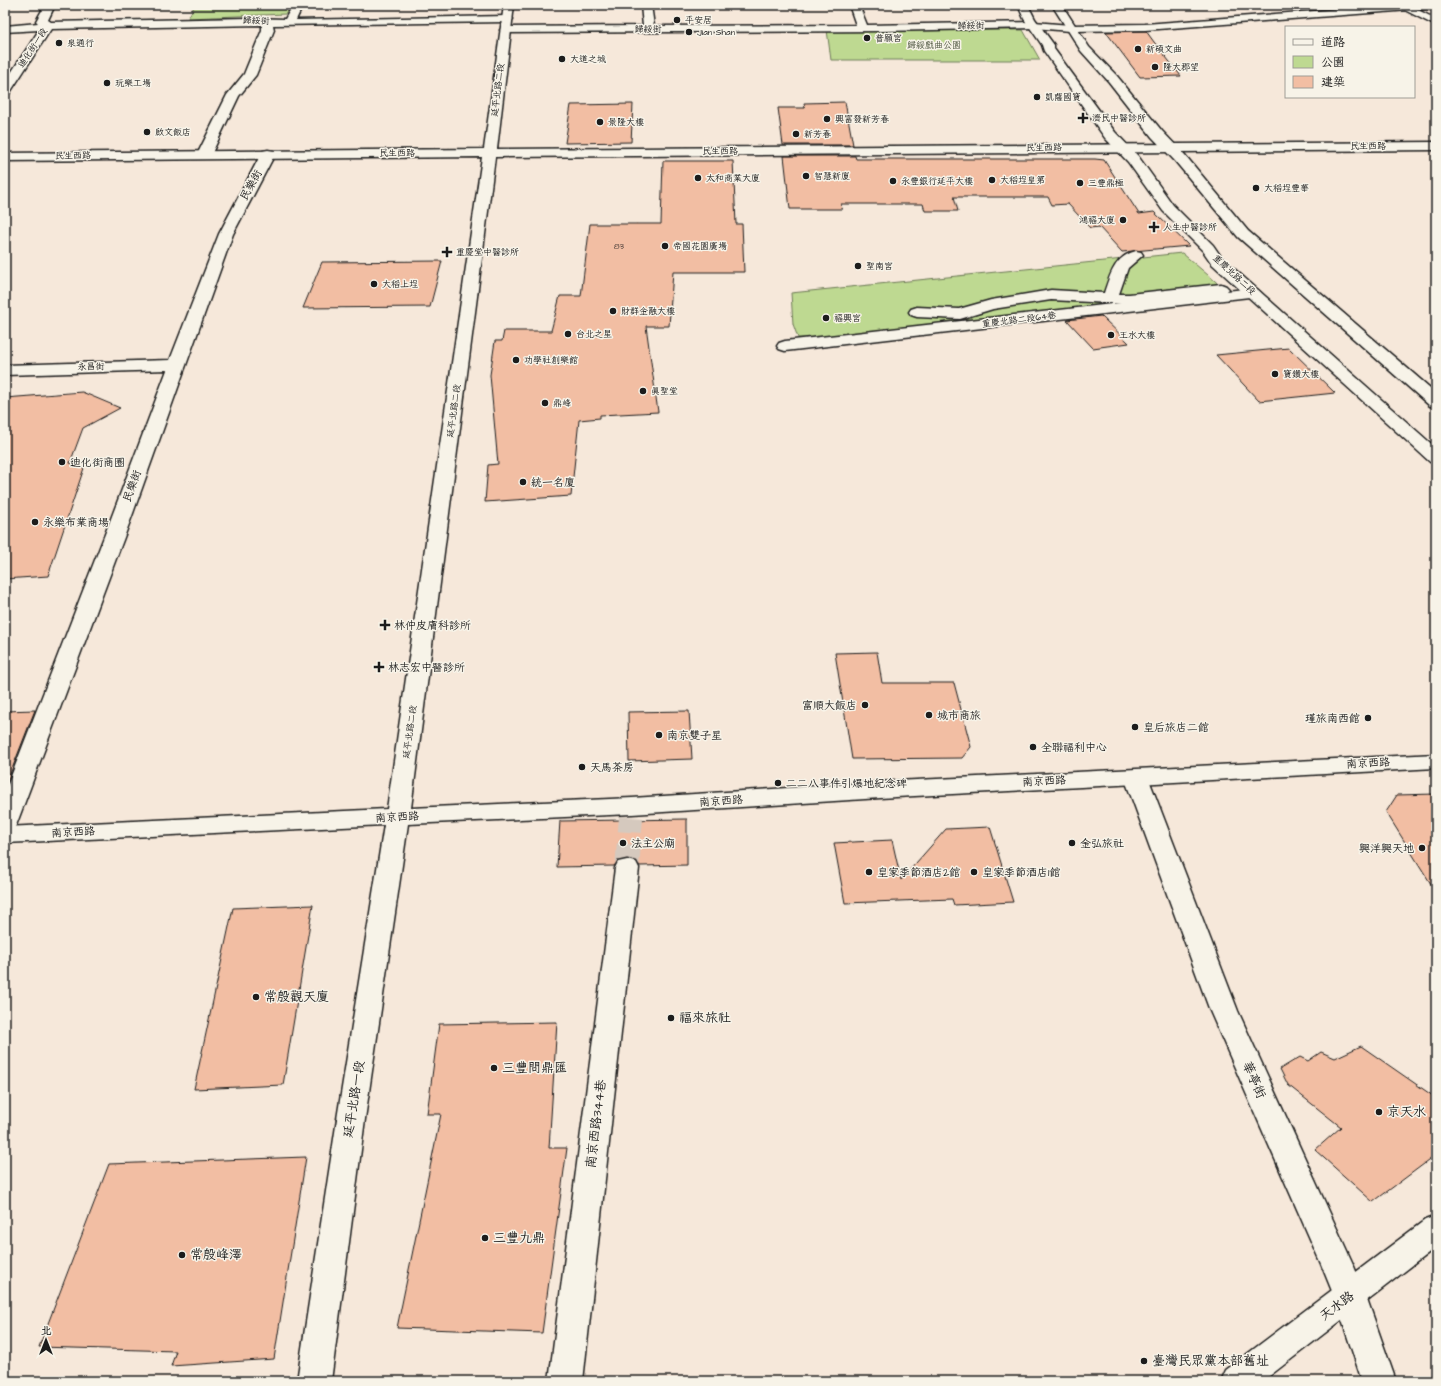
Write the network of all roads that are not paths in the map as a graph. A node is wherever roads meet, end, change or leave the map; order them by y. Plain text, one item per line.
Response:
1 (50, 5) edge
2 (298, 5) edge
3 (509, 5) edge
4 (646, 5) edge
5 (854, 5) edge
6 (1023, 5) edge
7 (1057, 5) edge
8 (1436, 5) edge
9 (1403, 6) edge
10 (184, 11) dead end
11 (267, 21) junction
12 (176, 22) junction
13 (289, 23) junction
14 (1436, 23) edge
15 (507, 24) junction
16 (48, 25) junction
17 (1034, 25) junction
18 (864, 28) junction
19 (1070, 28) junction
20 (5, 29) edge
21 (649, 29) junction
22 (5, 91) edge
23 (1436, 146) edge
24 (1122, 147) junction
25 (1169, 147) junction
26 (490, 153) junction
27 (268, 154) junction
28 (204, 155) junction
29 (5, 157) edge
30 (1136, 255) dead end
31 (1221, 288) dead end
32 (1253, 293) junction
33 (1110, 297) junction
34 (917, 312) dead end
35 (785, 346) dead end
36 (178, 365) junction
37 (5, 370) edge
38 (1436, 402) edge
39 (1436, 458) edge
40 (1436, 760) edge
41 (1136, 776) junction
42 (398, 817) junction
43 (5, 823) edge
44 (5, 835) edge
45 (626, 868) tunnel mouth
46 (1436, 1229) edge
47 (1350, 1296) junction
48 (314, 1381) edge
49 (566, 1381) edge
50 (1238, 1381) edge
51 (1379, 1381) edge

1 - 16 street, 迪化街一段
2 - 13 street
3 - 15 street, 延平北路二段
4 - 21 street
5 - 18 street
6 - 17 street, 重慶北路二段
7 - 19 street
8 - 9 street, 歸綏街
9 - 14 street
9 - 19 street, 歸綏街
10 - 12 street
11 - 12 street, 歸綏街
11 - 13 street, 歸綏街
11 - 28 street
12 - 16 street, 歸綏街
13 - 15 street, 歸綏街
15 - 21 street, 歸綏街
15 - 26 street, 延平北路二段
16 - 20 street, 歸綏街
16 - 22 street, 迪化街一段
17 - 18 street, 歸綏街
17 - 19 street, 歸綏街
17 - 24 street, 重慶北路二段
18 - 21 street, 歸綏街
19 - 25 street
23 - 25 street, 民生西路
24 - 25 street, 民生西路
24 - 26 street, 民生西路
24 - 32 street, 重慶北路二段
25 - 38 street
26 - 27 street, 民生西路
26 - 42 street, 延平北路二段
27 - 28 street, 民生西路
27 - 36 street, 民樂街
28 - 29 street, 民生西路
30 - 33 street
31 - 33 street
32 - 35 street, 重慶北路二段64巷
32 - 39 street, 重慶北路二段
33 - 34 street
36 - 37 street, 永昌街
36 - 43 street, 民樂街
40 - 41 street, 南京西路
41 - 42 street, 南京西路
41 - 47 street, 華亭街
42 - 44 street, 南京西路
42 - 48 street, 延平北路一段
45 - 49 street, 南京西路344巷
46 - 47 street, 天水路
47 - 50 street, 天水路
47 - 51 street, 華亭街

